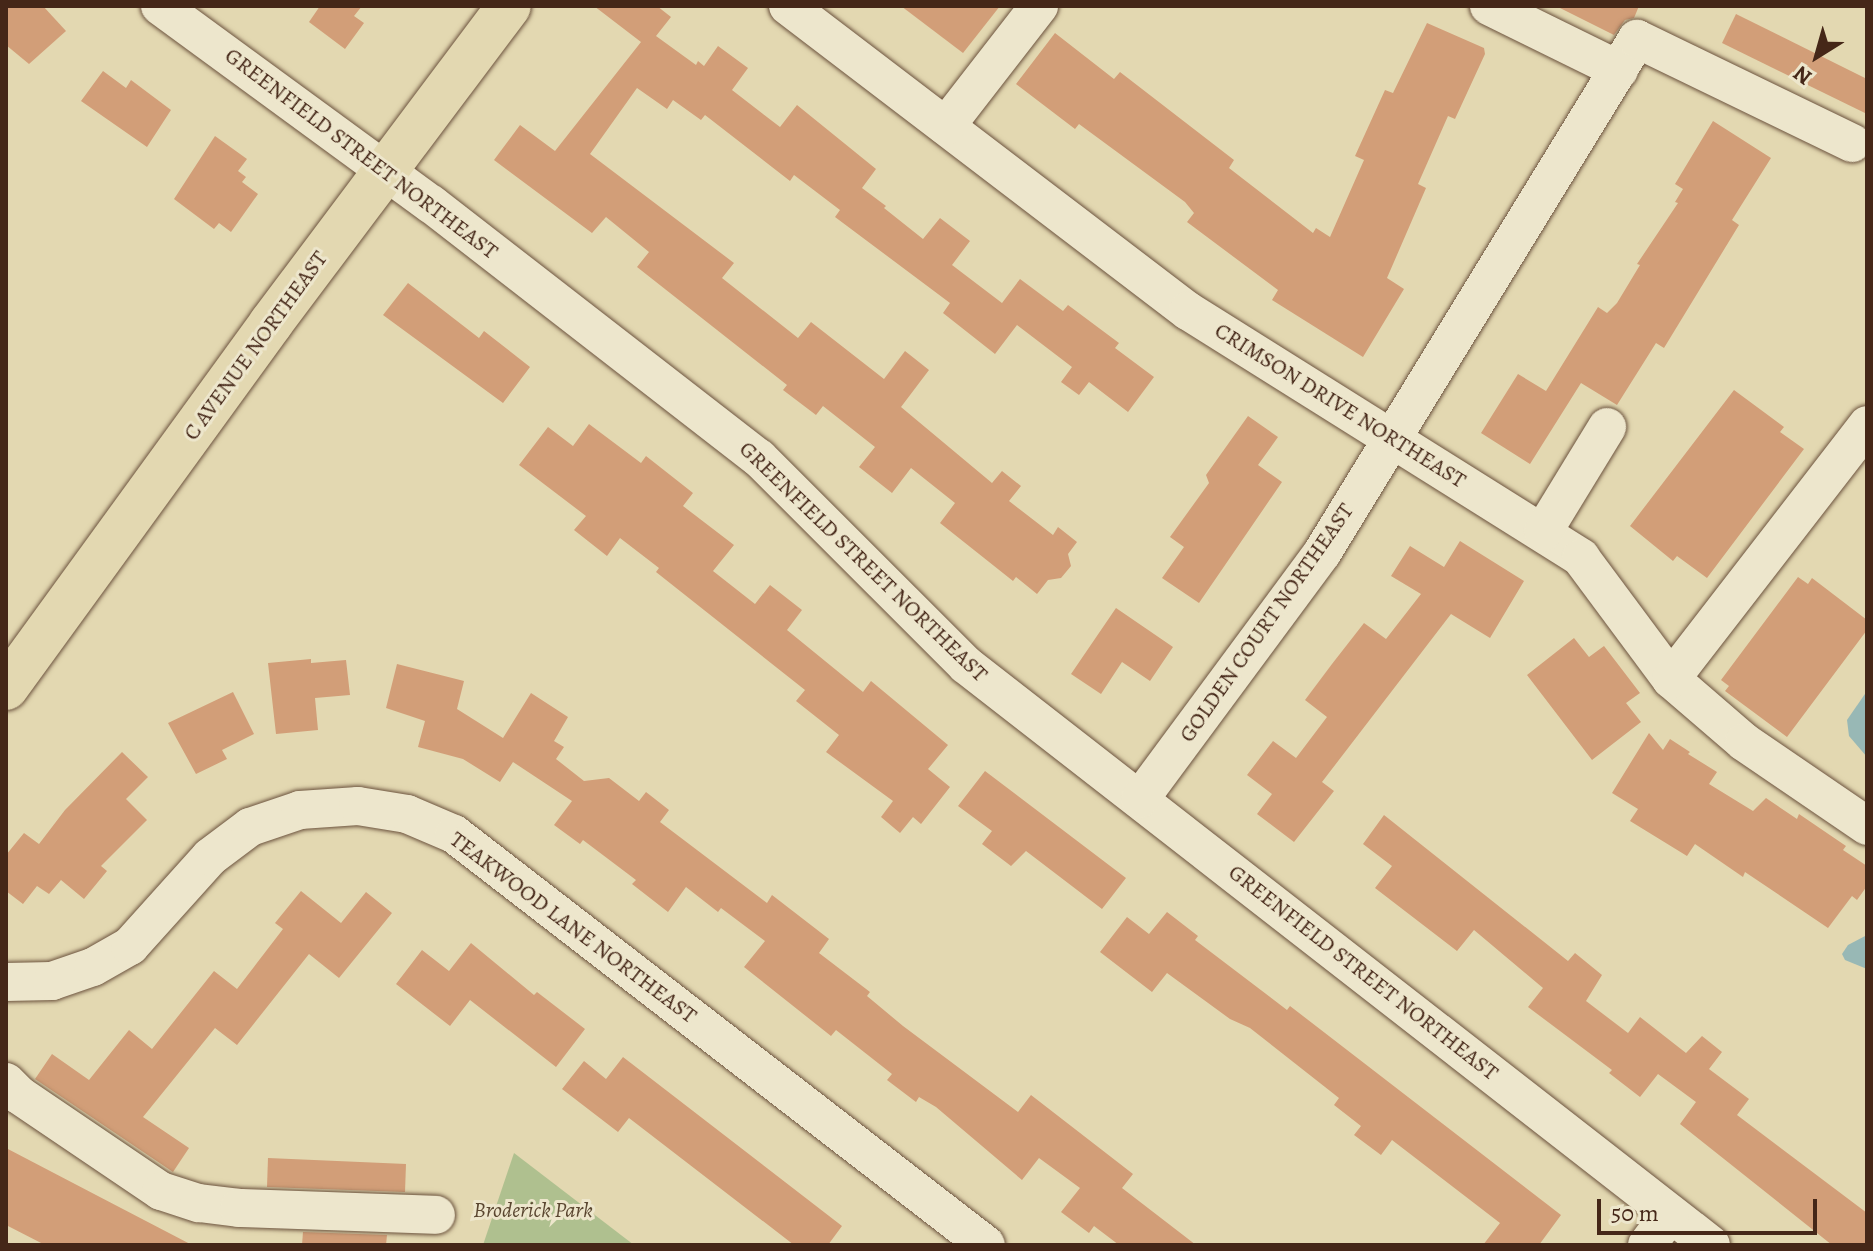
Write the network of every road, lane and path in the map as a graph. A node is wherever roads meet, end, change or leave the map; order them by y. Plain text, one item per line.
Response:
1 (160, 6) edge
2 (509, 6) edge
3 (788, 6) edge
4 (1039, 6) edge
5 (1489, 6) edge
6 (1619, 70) junction
7 (946, 126) junction
8 (1852, 143) dead end
9 (386, 170) junction
10 (1867, 425) edge
11 (1607, 427) dead end
12 (1392, 440) junction
13 (1543, 532) junction
14 (1671, 679) junction
15 (6, 688) edge
16 (1140, 799) junction
17 (1867, 826) edge
18 (6, 982) edge
19 (6, 1082) edge
20 (436, 1215) dead end
21 (1670, 1215) junction
22 (986, 1245) edge
23 (1647, 1245) edge
24 (1711, 1245) edge

1 - 9 street, GREENFIELD STREET NORTHEAST
2 - 9 main road, C AVENUE NORTHEAST
3 - 7 street, CRIMSON DRIVE NORTHEAST
4 - 7 street
5 - 6 street
6 - 8 street, GOLDEN COURT NORTHEAST
6 - 12 street, GOLDEN COURT NORTHEAST
7 - 12 street, CRIMSON DRIVE NORTHEAST
9 - 15 main road, C AVENUE NORTHEAST
9 - 16 street, GREENFIELD STREET NORTHEAST
10 - 14 street
11 - 13 street
12 - 13 street, CRIMSON DRIVE NORTHEAST
12 - 16 street, GOLDEN COURT NORTHEAST
13 - 14 street, CRIMSON DRIVE NORTHEAST
14 - 17 street, CRIMSON DRIVE NORTHEAST
16 - 21 street, GREENFIELD STREET NORTHEAST
18 - 22 street, TEAKWOOD LANE NORTHEAST
19 - 20 street
21 - 23 street
21 - 24 street, GREENFIELD STREET NORTHEAST

